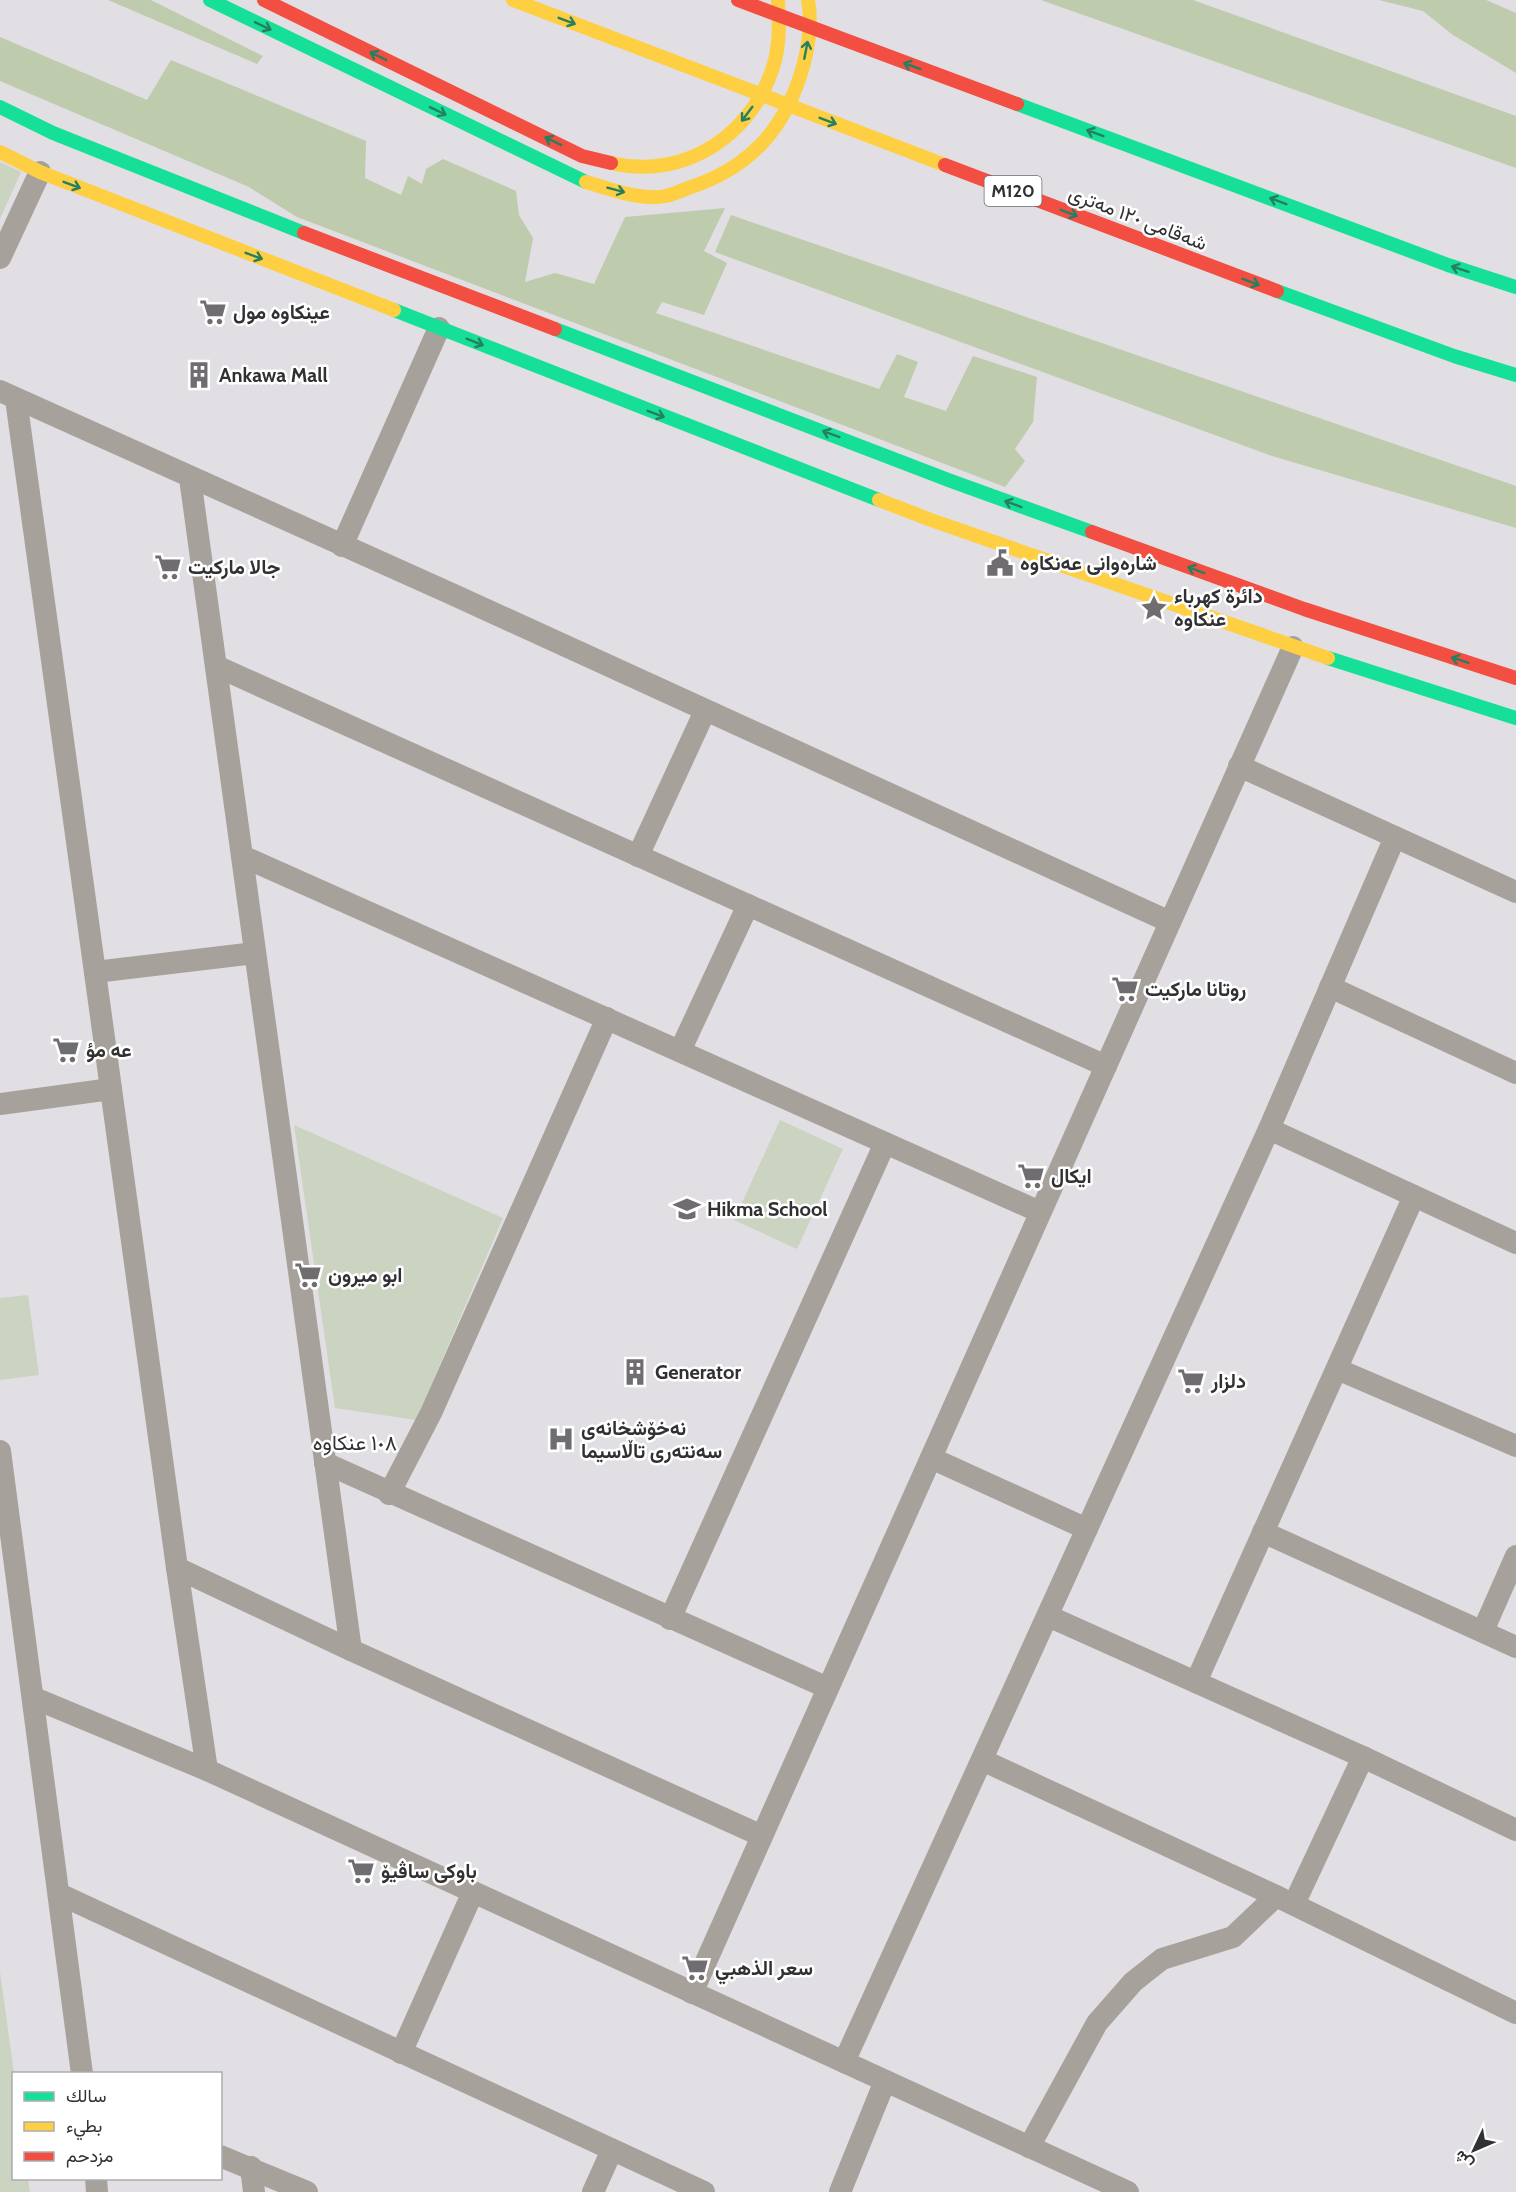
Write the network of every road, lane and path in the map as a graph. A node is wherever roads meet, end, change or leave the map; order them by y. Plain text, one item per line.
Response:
1 (210, 0) edge
2 (264, 0) edge
3 (513, 0) edge
4 (738, 0) edge
5 (778, 0) edge
6 (809, 2) edge
7 (0, 107) edge
8 (0, 152) edge
9 (40, 172) junction
10 (0, 258) edge
11 (1516, 288) edge
12 (439, 328) junction
13 (1516, 375) edge
14 (8, 395) edge
15 (190, 478) junction
16 (342, 546) junction
17 (1293, 647) junction
18 (216, 666) junction
19 (1516, 678) edge
20 (705, 711) junction
21 (1516, 718) edge
22 (1239, 766) junction
23 (1395, 837) junction
24 (242, 856) junction
25 (638, 856) junction
26 (1516, 892) edge
27 (748, 905) junction
28 (1170, 922) junction
29 (255, 953) junction
30 (95, 972) junction
31 (1330, 987) junction
32 (607, 1018) junction
33 (680, 1051) junction
34 (1106, 1066) junction
35 (1516, 1072) edge
36 (111, 1089) junction
37 (0, 1104) edge
38 (1269, 1129) junction
39 (885, 1143) junction
40 (1414, 1196) junction
41 (1040, 1212) junction
42 (1516, 1243) edge
43 (1337, 1369) junction
44 (1516, 1446) edge
45 (0, 1451) edge
46 (931, 1458) junction
47 (325, 1463) junction
48 (389, 1494) junction
49 (1087, 1529) junction
50 (1263, 1532) junction
51 (1516, 1556) edge
52 (177, 1568) junction
53 (1048, 1616) junction
54 (670, 1619) junction
55 (1483, 1631) junction
56 (1516, 1647) edge
57 (351, 1650) junction
58 (1196, 1682) junction
59 (828, 1688) junction
60 (34, 1698) junction
61 (1363, 1757) junction
62 (982, 1760) junction
63 (207, 1770) junction
64 (1516, 1830) edge
65 (762, 1836) junction
66 (473, 1892) junction
67 (59, 1894) junction
68 (1285, 1900) junction
69 (692, 1993) junction
70 (1516, 2013) edge
71 (401, 2053) junction
72 (844, 2062) junction
73 (82, 2072) edge
74 (885, 2081) junction
75 (1029, 2147) junction
76 (612, 2150) junction
77 (222, 2157) edge
78 (251, 2167) junction
79 (254, 2192) edge
80 (307, 2192) edge
81 (593, 2192) edge
82 (704, 2192) edge
83 (840, 2192) edge
84 (1128, 2192) edge

1 -> 6 main road
5 -> 2 main road
3 -> 13 main road, شەقامی ١٢٠ مەتری / M120
11 -> 4 main road
19 -> 7 main road
8 - 9 main road
9 - 10 street
9 -> 12 main road
12 - 16 street
12 -> 17 main road
14 - 15 street
14 - 30 street
15 - 16 street
15 - 18 street
16 - 20 street
17 - 21 main road
17 - 22 street
18 - 24 street
18 - 25 street
20 - 25 street
20 - 28 street
22 - 23 street
22 - 28 street
23 - 26 street
23 - 31 street
24 - 29 street
24 - 32 street
25 - 27 street
27 - 33 street
27 - 34 street
28 - 34 street
29 - 30 street
29 - 47 street
30 - 36 street
31 - 35 street
31 - 38 street
32 - 33 street
32 - 48 street
33 - 39 street
34 - 41 street
36 - 37 street
36 - 52 street
38 - 40 street
38 - 49 street
39 - 41 street
39 - 54 street
40 - 42 street
40 - 43 street
41 - 46 street
43 - 44 street
43 - 50 street
45 - 60 street
46 - 49 street
46 - 59 street
47 - 48 street
47 - 57 street
48 - 54 street
49 - 53 street
50 - 55 street
50 - 58 street
51 - 55 street
52 - 57 street
52 - 63 street
53 - 58 street
53 - 62 street
54 - 59 street
55 - 56 street
57 - 65 street
58 - 61 street
59 - 65 street
60 - 63 street
60 - 67 street
61 - 64 street
61 - 68 street
62 - 68 street
62 - 72 street
63 - 66 street
65 - 69 street
66 - 69 street
66 - 71 street
67 - 71 street
67 - 73 street
68 - 70 street
68 - 75 street
69 - 72 street
71 - 76 street
72 - 74 street
74 - 75 street
74 - 83 street
75 - 84 street
76 - 81 street
76 - 82 street
77 - 78 street
78 - 79 street
78 - 80 street

